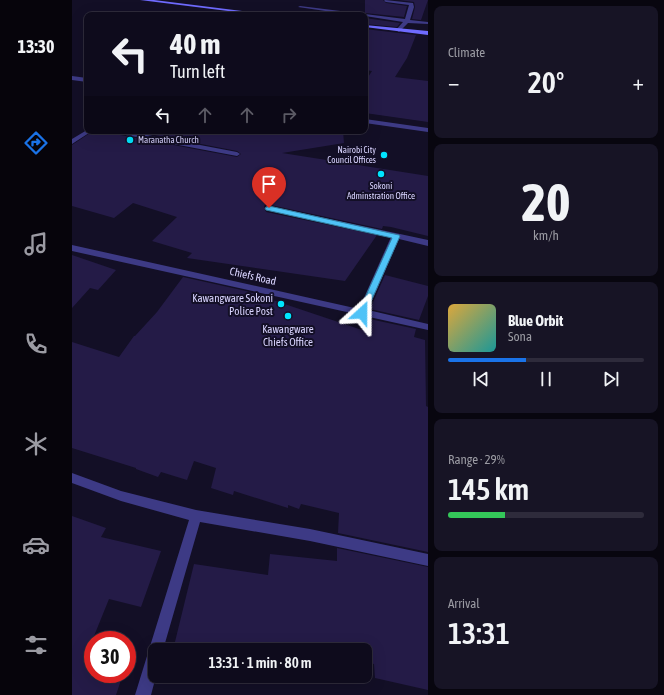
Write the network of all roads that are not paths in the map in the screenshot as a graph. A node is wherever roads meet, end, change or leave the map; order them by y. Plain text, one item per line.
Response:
1 (142, 0) edge
2 (386, 1) dead end
3 (300, 7) dead end
4 (247, 12) edge
5 (340, 12) edge
6 (368, 15) edge
7 (407, 20) junction
8 (428, 23) edge
9 (368, 26) edge
10 (399, 30) junction
11 (428, 33) edge
12 (72, 78) edge
13 (84, 80) edge
14 (368, 121) edge
15 (428, 130) edge
16 (84, 134) edge
17 (131, 134) edge
18 (72, 142) edge
19 (237, 154) dead end
20 (269, 208) dead end
21 (396, 236) junction
22 (428, 243) edge
23 (72, 248) edge
24 (362, 313) junction
25 (428, 327) edge
26 (72, 478) edge
27 (196, 516) junction
28 (428, 560) edge
29 (158, 643) edge
30 (148, 678) edge
31 (143, 695) edge

1 - 4 main road
2 - 7 street
3 - 5 street
6 - 7 street
7 - 8 street
7 - 10 street
9 - 10 main road
10 - 11 main road
12 - 13 street
14 - 15 street
16 - 18 street
17 - 19 street
20 - 21 street
21 - 22 street
21 - 24 street
23 - 24 street, Chiefs Road
24 - 25 street, Chiefs Road
26 - 27 street
27 - 28 street
27 - 29 street
30 - 31 street

